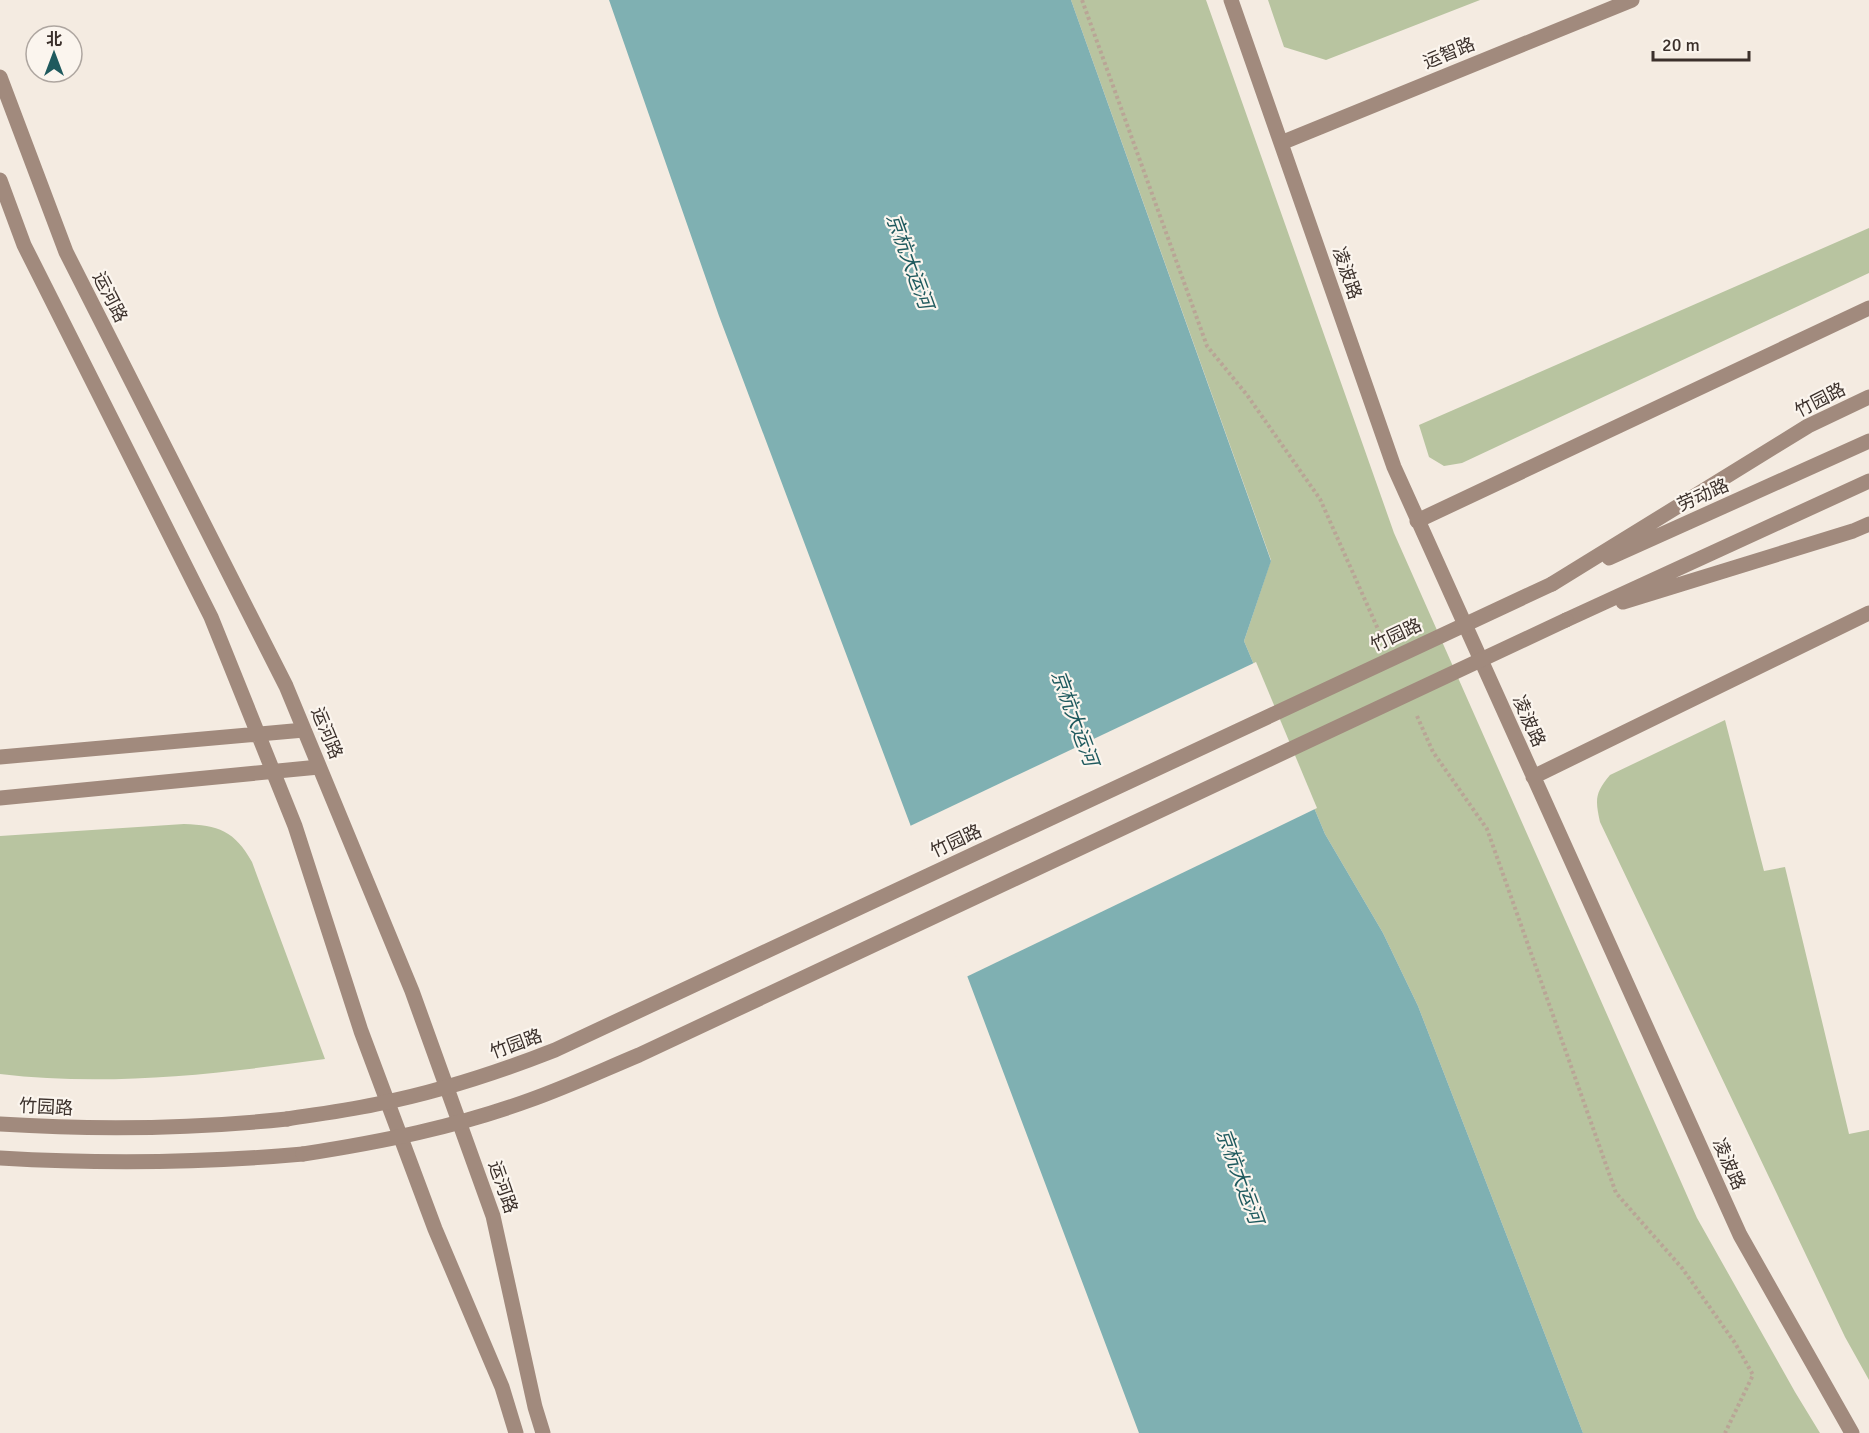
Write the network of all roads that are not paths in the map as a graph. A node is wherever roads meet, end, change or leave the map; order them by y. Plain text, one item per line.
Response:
1 (1231, 0) edge
2 (1632, 0) edge
3 (0, 77) edge
4 (1281, 143) junction
5 (0, 180) edge
6 (1869, 308) edge
7 (1869, 397) edge
8 (1869, 441) edge
9 (1869, 481) edge
10 (1417, 521) junction
11 (1869, 524) edge
12 (1552, 584) junction
13 (1869, 614) edge
14 (1566, 620) junction
15 (304, 730) junction
16 (257, 733) junction
17 (0, 757) edge
18 (320, 767) junction
19 (273, 773) junction
20 (1533, 777) junction
21 (0, 798) edge
22 (0, 1124) edge
23 (0, 1158) edge
24 (516, 1433) edge
25 (543, 1433) edge
26 (1852, 1433) edge

1 - 4 street, 凌波路
2 - 4 street, 运智路
3 - 15 street, 运河路
4 - 10 street, 凌波路
5 - 16 street
6 - 10 street
7 - 12 street, 竹园路
8 - 12 street, 劳动路
9 - 14 street
10 - 20 street, 凌波路
11 - 14 street
12 - 22 street, 竹园路, bridge
13 - 20 street
14 - 23 street, bridge
15 - 16 street
15 - 18 street, 运河路
16 - 17 street
16 - 19 street
18 - 19 street
18 - 25 street, 运河路
19 - 21 street
19 - 24 street
20 - 26 street, 凌波路

